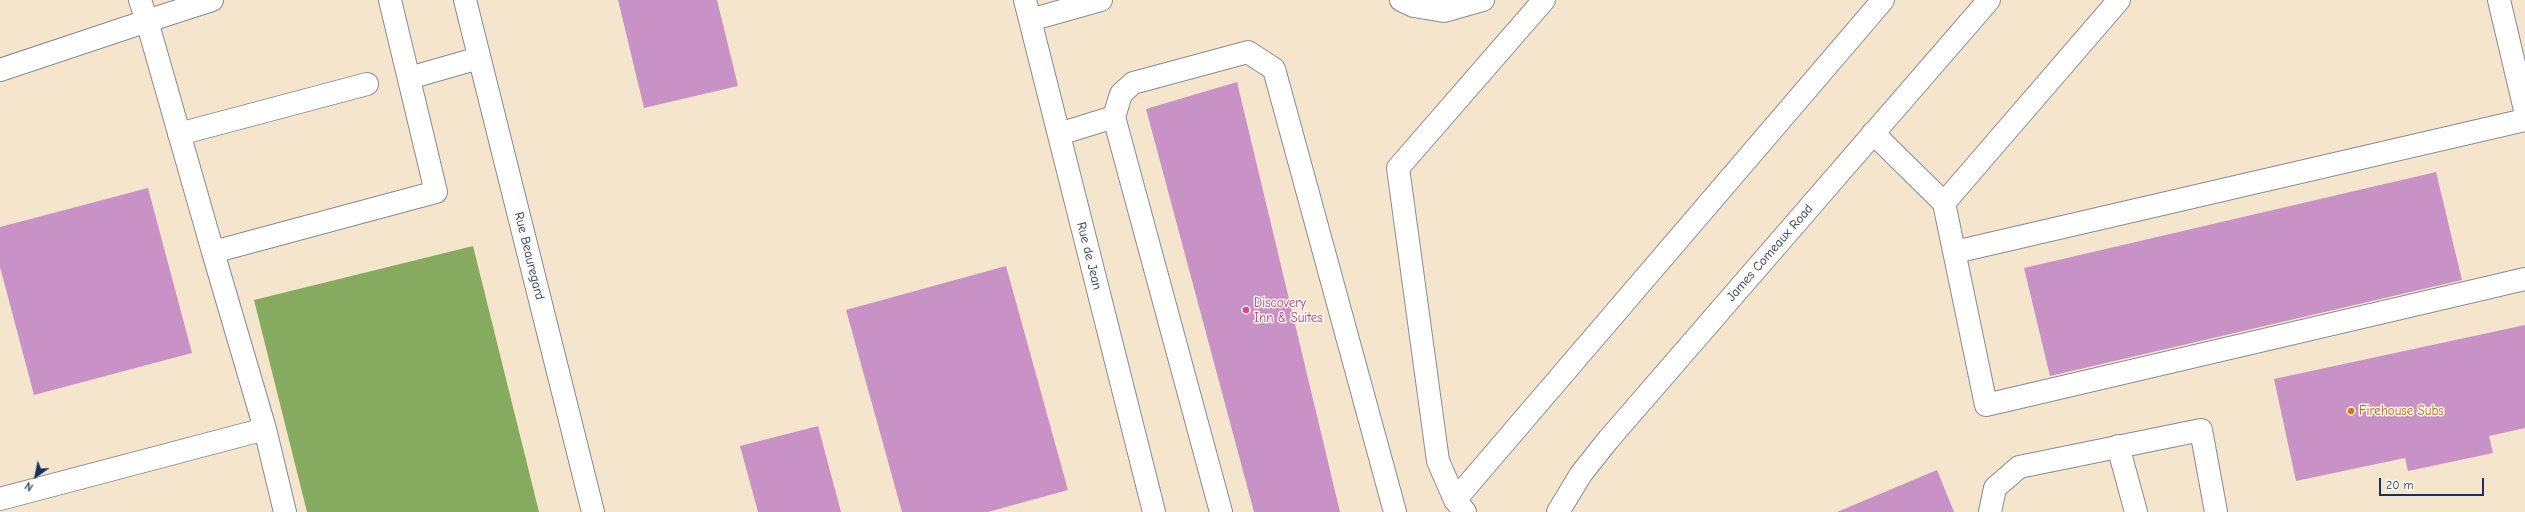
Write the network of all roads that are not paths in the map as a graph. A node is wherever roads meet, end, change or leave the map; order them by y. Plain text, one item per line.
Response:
1 (140, 0) edge
2 (212, 0) edge
3 (390, 0) edge
4 (465, 0) edge
5 (1101, 0) edge
6 (1401, 0) edge
7 (1483, 0) edge
8 (1544, 0) edge
9 (1883, 0) edge
10 (1989, 0) edge
11 (2119, 0) edge
12 (2499, 0) edge
13 (1027, 10) edge
14 (147, 21) junction
15 (479, 58) junction
16 (0, 70) edge
17 (408, 78) junction
18 (366, 84) dead end
19 (2525, 110) edge
20 (1114, 117) junction
21 (2525, 120) edge
22 (1873, 133) junction
23 (179, 134) junction
24 (1059, 134) junction
25 (1944, 203) junction
26 (213, 252) junction
27 (1955, 252) junction
28 (2525, 279) edge
29 (265, 429) junction
30 (2118, 446) junction
31 (0, 499) edge
32 (1460, 506) edge
33 (285, 512) edge
34 (593, 512) edge
35 (1154, 512) edge
36 (1221, 512) edge
37 (1395, 512) edge
38 (1558, 512) edge
39 (1990, 512) edge
40 (2136, 512) edge
41 (2216, 512) edge

1 - 14 street
2 - 14 street
3 - 17 street
4 - 15 street, Rue Beauregard
5 - 13 street
6 - 7 street
8 - 32 street
9 - 32 street
10 - 22 street, James Comeaux Road
11 - 25 street
12 - 19 street
13 - 24 street, Rue de Jean
14 - 16 street
14 - 23 street
15 - 17 street
15 - 34 street, Rue Beauregard
17 - 26 street
18 - 23 street
20 - 24 street
20 - 36 street
20 - 37 street
21 - 27 street
22 - 25 street
22 - 38 street, James Comeaux Road
23 - 26 street
24 - 35 street, Rue de Jean
25 - 27 street
26 - 29 street
27 - 28 street
29 - 31 street
29 - 33 street
30 - 39 street
30 - 40 street
30 - 41 street

